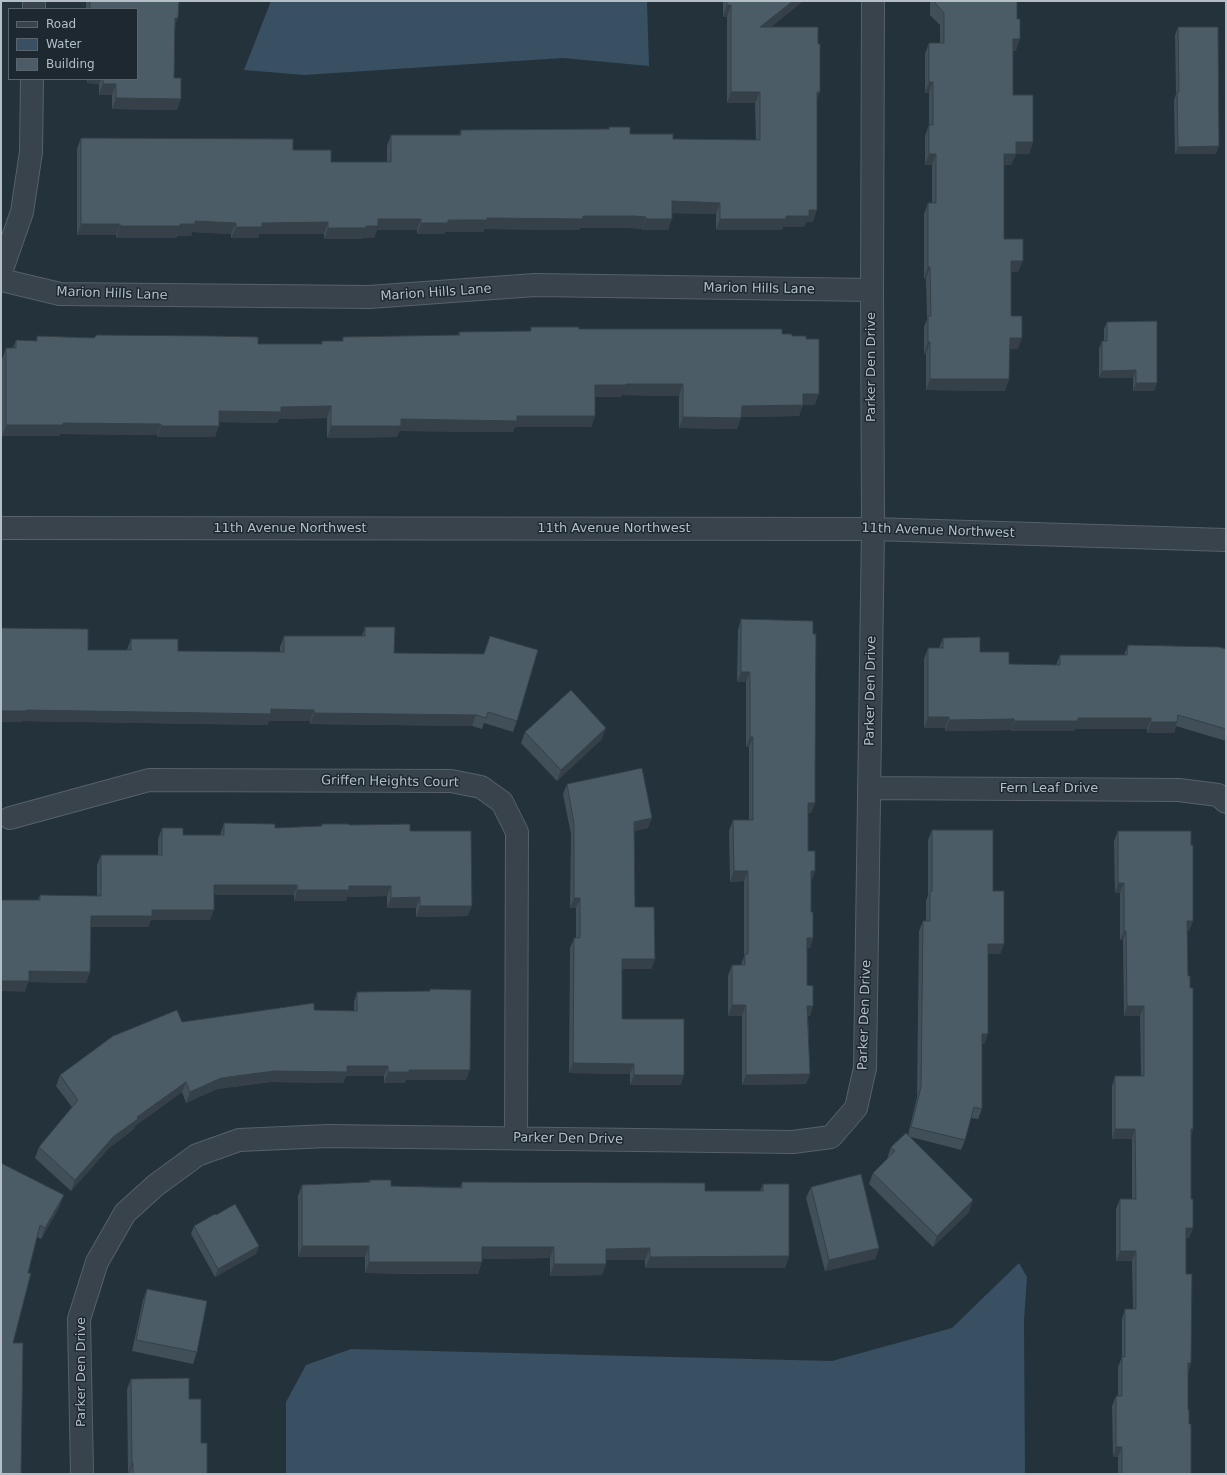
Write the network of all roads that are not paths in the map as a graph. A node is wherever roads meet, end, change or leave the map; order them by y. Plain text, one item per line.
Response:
1 (874, 1) edge
2 (32, 80) edge
3 (1, 272) edge
4 (1, 280) edge
5 (872, 290) junction
6 (1, 528) edge
7 (873, 529) junction
8 (1226, 540) edge
9 (869, 788) junction
10 (1226, 802) edge
11 (10, 818) dead end
12 (516, 1138) junction
13 (82, 1474) edge

1 - 5 street, Parker Den Drive
2 - 3 street
4 - 5 street, Marion Hills Lane
5 - 7 street, Parker Den Drive
6 - 7 street, 11th Avenue Northwest
7 - 8 street, 11th Avenue Northwest
7 - 9 street, Parker Den Drive
9 - 10 street, Fern Leaf Drive
9 - 12 street, Parker Den Drive
11 - 12 street, Griffen Heights Court
12 - 13 street, Parker Den Drive

